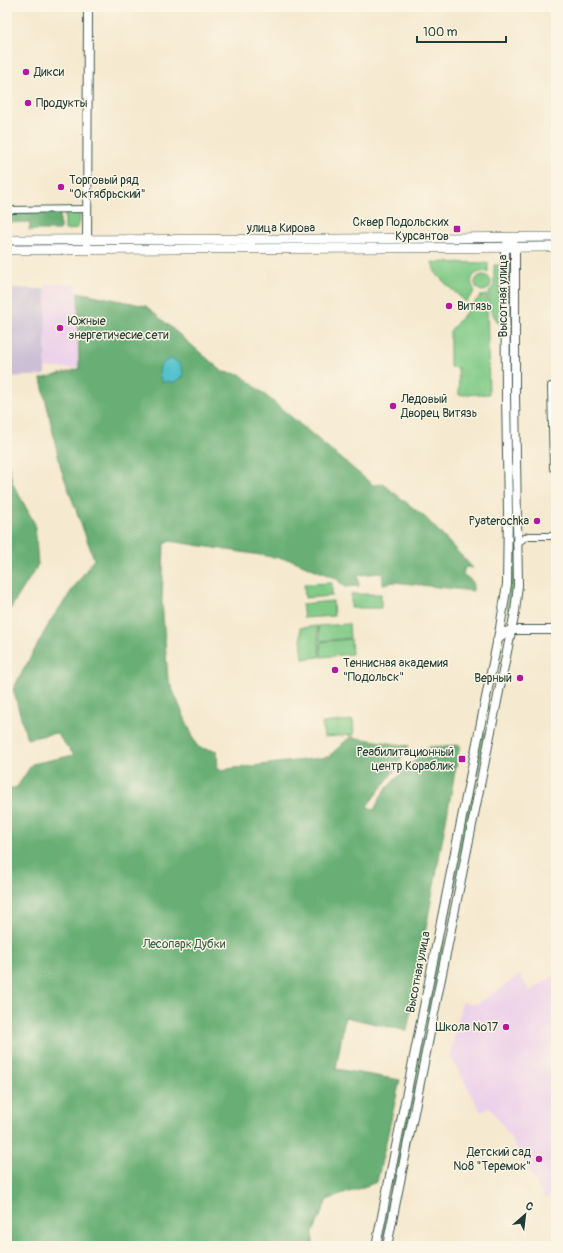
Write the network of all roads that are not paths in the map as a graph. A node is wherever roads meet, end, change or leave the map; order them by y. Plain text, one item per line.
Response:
1 (88, 7) edge
2 (88, 209) junction
3 (7, 210) edge
4 (511, 237) junction
5 (556, 237) edge
6 (7, 240) edge
7 (87, 245) junction
8 (510, 247) junction
9 (556, 247) edge
10 (7, 250) edge
11 (552, 386) dead end
12 (515, 395) junction
13 (506, 396) junction
14 (556, 468) edge
15 (507, 515) junction
16 (517, 515) junction
17 (556, 536) edge
18 (517, 544) junction
19 (502, 615) junction
20 (511, 630) junction
21 (556, 630) edge
22 (497, 641) junction
23 (484, 703) junction
24 (496, 705) junction
25 (376, 1246) edge
26 (387, 1246) edge

1 - 2 street
2 - 3 street
2 - 7 street
4 - 5 main road, улица Кирова
4 - 7 main road, улица Кирова
4 - 8 street, Высотная улица
6 - 7 main road, улица Кирова
7 - 8 main road, улица Кирова
7 - 10 main road, улица Кирова
8 - 9 main road, улица Кирова
8 - 12 street, Высотная улица
8 - 13 street, Высотная улица
11 - 14 street
12 - 13 street
12 - 16 street, Высотная улица
13 - 15 street, Высотная улица
15 - 16 street
15 - 19 street, Высотная улица
16 - 18 street, Высотная улица
17 - 18 street
18 - 20 street, Высотная улица
19 - 20 street
19 - 22 street, Высотная улица
20 - 21 street
20 - 22 street
20 - 24 street, Высотная улица
22 - 23 street, Высотная улица
23 - 24 street
23 - 25 street, Высотная улица
24 - 26 street, Высотная улица

